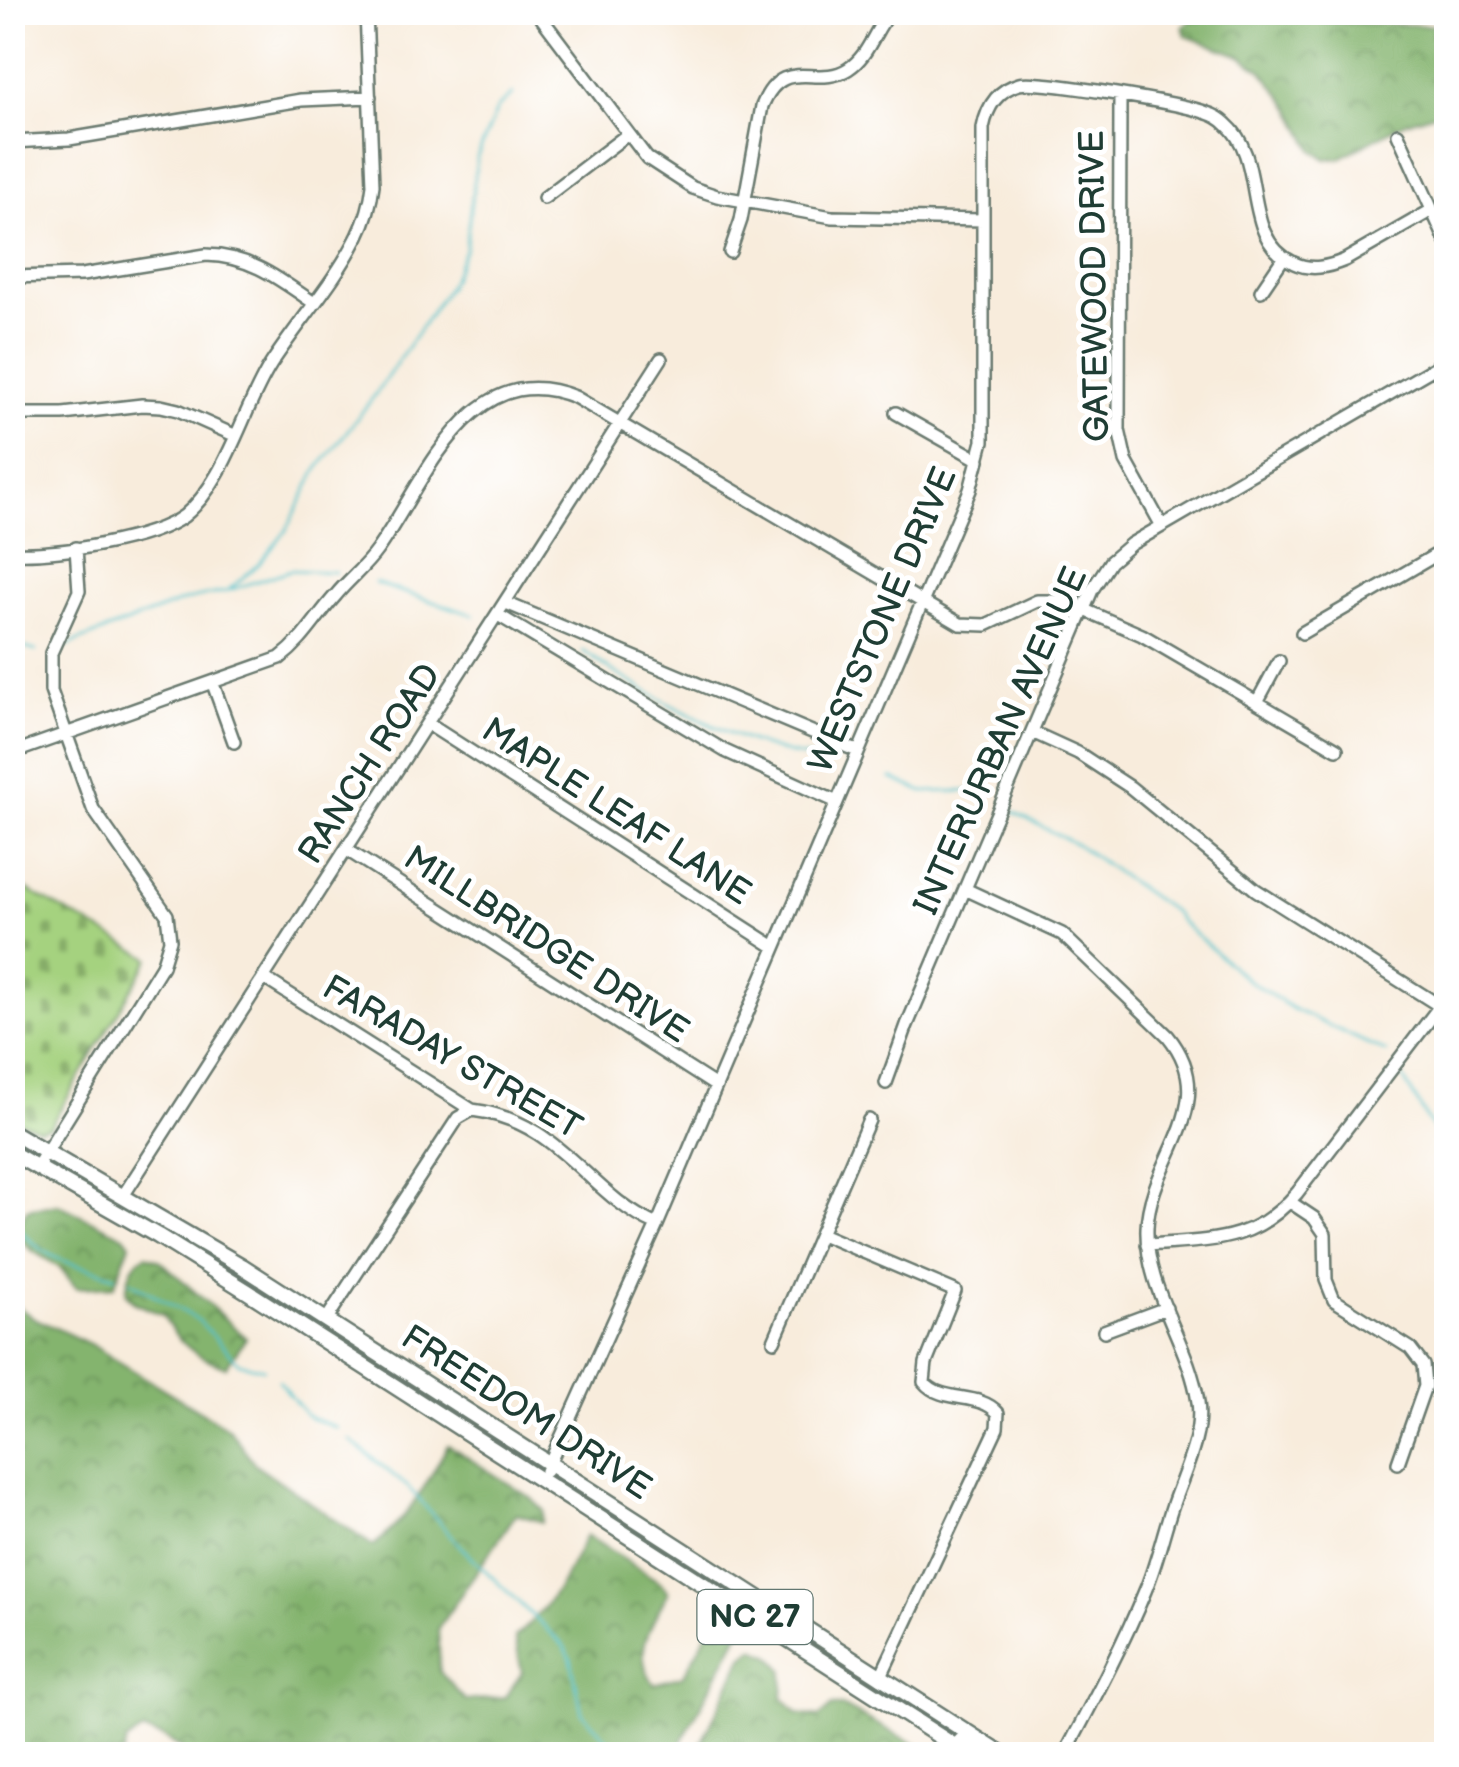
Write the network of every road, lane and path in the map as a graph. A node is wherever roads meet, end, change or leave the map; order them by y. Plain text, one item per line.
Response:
1 (366, 12) edge
2 (537, 12) edge
3 (890, 12) edge
4 (370, 96) junction
5 (1120, 96) junction
6 (628, 134) junction
7 (1398, 134) dead end
8 (12, 142) edge
9 (544, 198) dead end
10 (744, 202) junction
11 (1432, 210) junction
12 (983, 220) junction
13 (1446, 241) edge
14 (730, 252) dead end
15 (1284, 257) junction
16 (12, 277) edge
17 (1261, 292) dead end
18 (314, 302) junction
19 (661, 360) dead end
20 (1441, 364) edge
21 (1446, 386) edge
22 (896, 413) dead end
23 (12, 414) edge
24 (620, 424) junction
25 (234, 435) junction
26 (979, 460) junction
27 (1162, 526) junction
28 (76, 548) junction
29 (1446, 548) edge
30 (12, 553) edge
31 (922, 602) junction
32 (506, 604) junction
33 (1084, 608) junction
34 (498, 616) junction
35 (1302, 633) dead end
36 (1279, 660) dead end
37 (213, 684) junction
38 (1257, 702) junction
39 (428, 724) junction
40 (1032, 732) junction
41 (65, 735) junction
42 (234, 742) dead end
43 (1338, 749) dead end
44 (857, 751) junction
45 (12, 753) edge
46 (837, 802) junction
47 (347, 850) junction
48 (965, 889) junction
49 (775, 946) junction
50 (264, 978) junction
51 (1443, 1002) edge
52 (886, 1083) dead end
53 (716, 1086) junction
54 (472, 1110) junction
55 (869, 1120) dead end
56 (12, 1132) edge
57 (46, 1152) junction
58 (12, 1153) edge
59 (37, 1167) junction
60 (123, 1196) junction
61 (1290, 1202) junction
62 (657, 1225) junction
63 (821, 1234) junction
64 (1147, 1245) junction
65 (1166, 1308) junction
66 (326, 1320) junction
67 (1104, 1331) dead end
68 (774, 1341) dead end
69 (1398, 1463) dead end
70 (550, 1464) junction
71 (542, 1480) junction
72 (880, 1678) junction
73 (886, 1702) junction
74 (967, 1754) edge
75 (982, 1754) edge
76 (1001, 1754) edge
77 (1065, 1754) edge
78 (1349, 1754) edge
79 (1362, 1754) edge

1 - 4 street
2 - 6 street
3 - 10 street
4 - 8 street
4 - 18 street
5 - 12 street, WESTSTONE DRIVE
5 - 15 street, WESTSTONE DRIVE
5 - 27 street, GATEWOOD DRIVE
6 - 9 street
6 - 10 street
7 - 11 street
10 - 12 street
10 - 14 street
11 - 13 street
11 - 15 street
12 - 26 street, WESTSTONE DRIVE
15 - 17 street
16 - 18 street
18 - 25 street
19 - 24 street, RANCH ROAD
20 - 21 street
20 - 27 street, INTERURBAN AVENUE
22 - 26 street
23 - 25 street
24 - 31 street
24 - 32 street, RANCH ROAD
24 - 37 street
25 - 28 street
26 - 31 street, WESTSTONE DRIVE
27 - 33 street, INTERURBAN AVENUE
28 - 30 street
28 - 41 street
29 - 35 street
31 - 33 street
31 - 44 street, WESTSTONE DRIVE
32 - 34 street, RANCH ROAD
32 - 44 street
33 - 38 street
33 - 40 street, INTERURBAN AVENUE
34 - 39 street, RANCH ROAD
34 - 46 street
36 - 38 street
37 - 41 street
37 - 42 street
38 - 43 street
39 - 47 street, RANCH ROAD
39 - 49 street, MAPLE LEAF LANE
40 - 48 street, INTERURBAN AVENUE
40 - 51 street
41 - 45 street
41 - 57 street
44 - 46 street, WESTSTONE DRIVE
46 - 49 street, WESTSTONE DRIVE
47 - 50 street, RANCH ROAD
47 - 53 street, MILLBRIDGE DRIVE
48 - 52 street, INTERURBAN AVENUE
48 - 64 street
49 - 53 street, WESTSTONE DRIVE
50 - 54 street, FARADAY STREET
50 - 60 street, RANCH ROAD
51 - 61 street
53 - 62 street, WESTSTONE DRIVE
54 - 62 street, FARADAY STREET
54 - 66 street
55 - 63 street
56 - 57 main road, FREEDOM DRIVE / NC 27
57 - 59 street
57 - 60 main road, FREEDOM DRIVE / NC 27
58 - 59 main road, FREEDOM DRIVE / NC 27
59 - 71 main road, FREEDOM DRIVE / NC 27
60 - 66 main road, FREEDOM DRIVE / NC 27
61 - 64 street
61 - 69 street
62 - 70 street, WESTSTONE DRIVE
63 - 68 street
63 - 72 street
64 - 65 street
65 - 67 street
65 - 77 street
66 - 70 main road, FREEDOM DRIVE / NC 27
70 - 71 street, WESTSTONE DRIVE
70 - 72 main road, FREEDOM DRIVE / NC 27
71 - 73 main road, FREEDOM DRIVE / NC 27
72 - 76 main road, FREEDOM DRIVE / NC 27
73 - 74 main road, FREEDOM DRIVE / NC 27
73 - 75 main road
78 - 79 street

